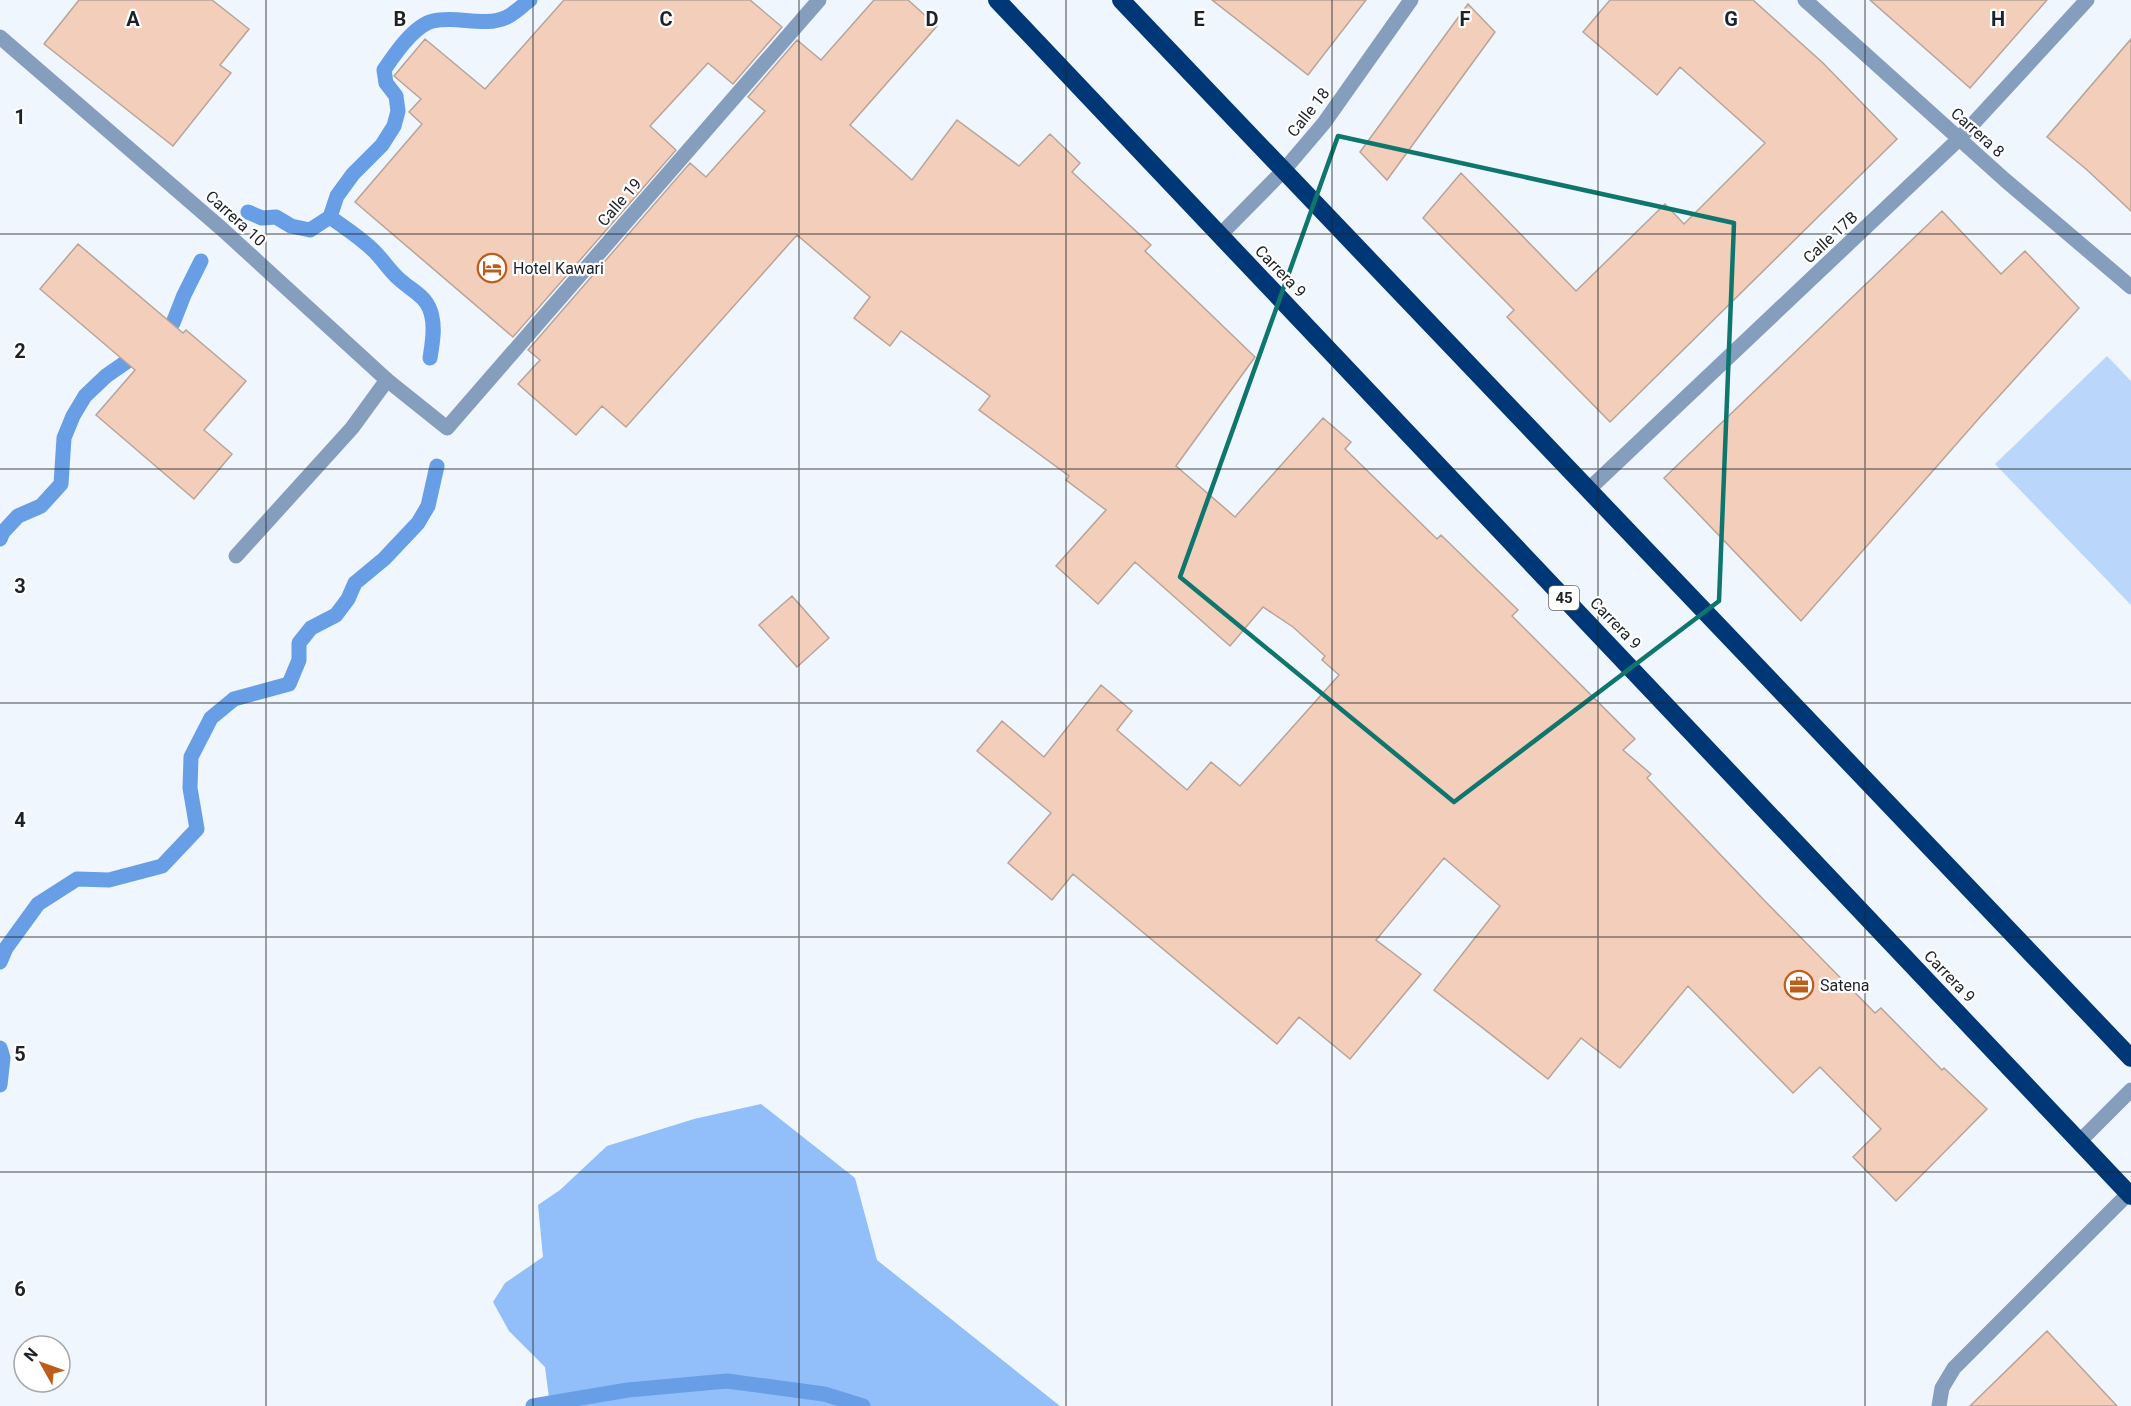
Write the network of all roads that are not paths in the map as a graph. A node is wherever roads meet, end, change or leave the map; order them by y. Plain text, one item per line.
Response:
1 (819, 0) edge
2 (997, 0) edge
3 (1121, 0) edge
4 (1411, 0) edge
5 (1805, 0) edge
6 (2087, 0) edge
7 (0, 37) edge
8 (1959, 140) junction
9 (1284, 170) junction
10 (1220, 235) junction
11 (2131, 287) edge
12 (387, 380) junction
13 (447, 428) joint
14 (1588, 490) junction
15 (236, 556) dead end
16 (2131, 1058) edge
17 (2131, 1090) edge
18 (2080, 1141) junction
19 (2130, 1195) edge
20 (1939, 1406) edge

1 - 13 street, Calle 19
2 - 10 highway, Carrera 9 / 45
3 - 9 highway
4 - 9 street, Calle 18
5 - 8 street, Carrera 8
6 - 8 street, Calle 17B
7 - 12 street, Carrera 10
8 - 11 street, Carrera 8
8 - 14 street, Calle 17B
9 - 10 street, Calle 18
9 - 14 highway
10 - 18 highway, Carrera 9 / 45
12 - 13 street, Carrera 10
12 - 15 street
14 - 16 highway
17 - 18 street
18 - 19 highway, Carrera 9 / 45
19 - 20 street

